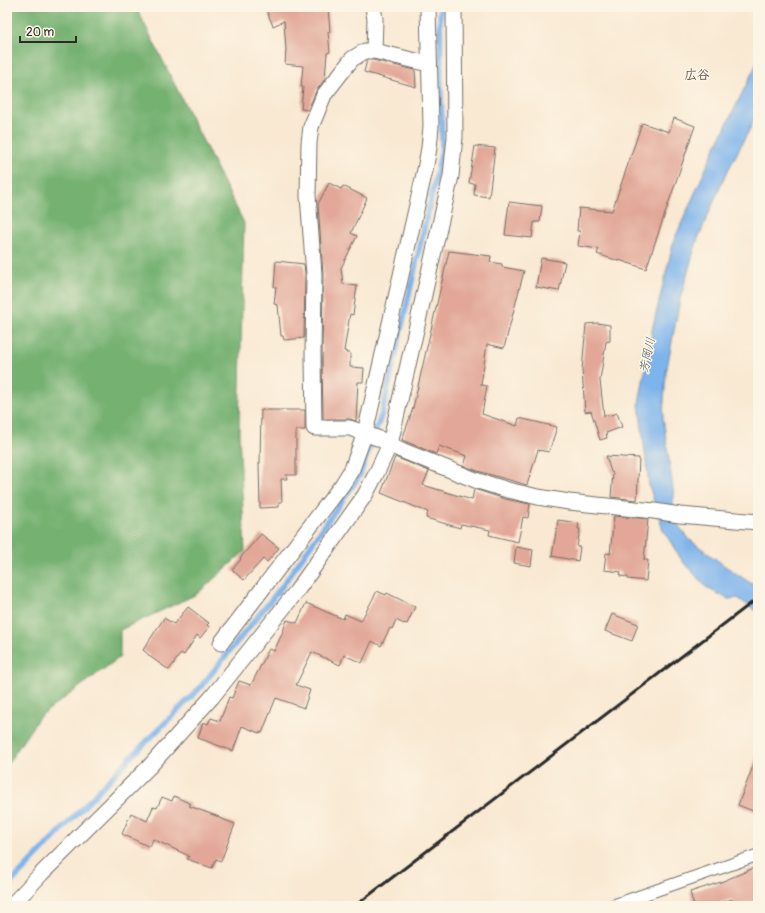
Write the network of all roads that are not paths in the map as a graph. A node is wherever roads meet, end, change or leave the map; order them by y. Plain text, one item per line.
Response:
1 (373, 7) edge
2 (428, 7) edge
3 (454, 7) edge
4 (374, 51) junction
5 (429, 64) junction
6 (376, 438) junction
7 (758, 522) edge
8 (221, 643) dead end
9 (758, 855) edge
10 (11, 906) edge
11 (611, 906) edge

1 - 4 street
2 - 5 street
3 - 6 street
4 - 5 street
4 - 6 street
5 - 6 street
6 - 7 street
6 - 8 street
6 - 10 street
9 - 11 street

